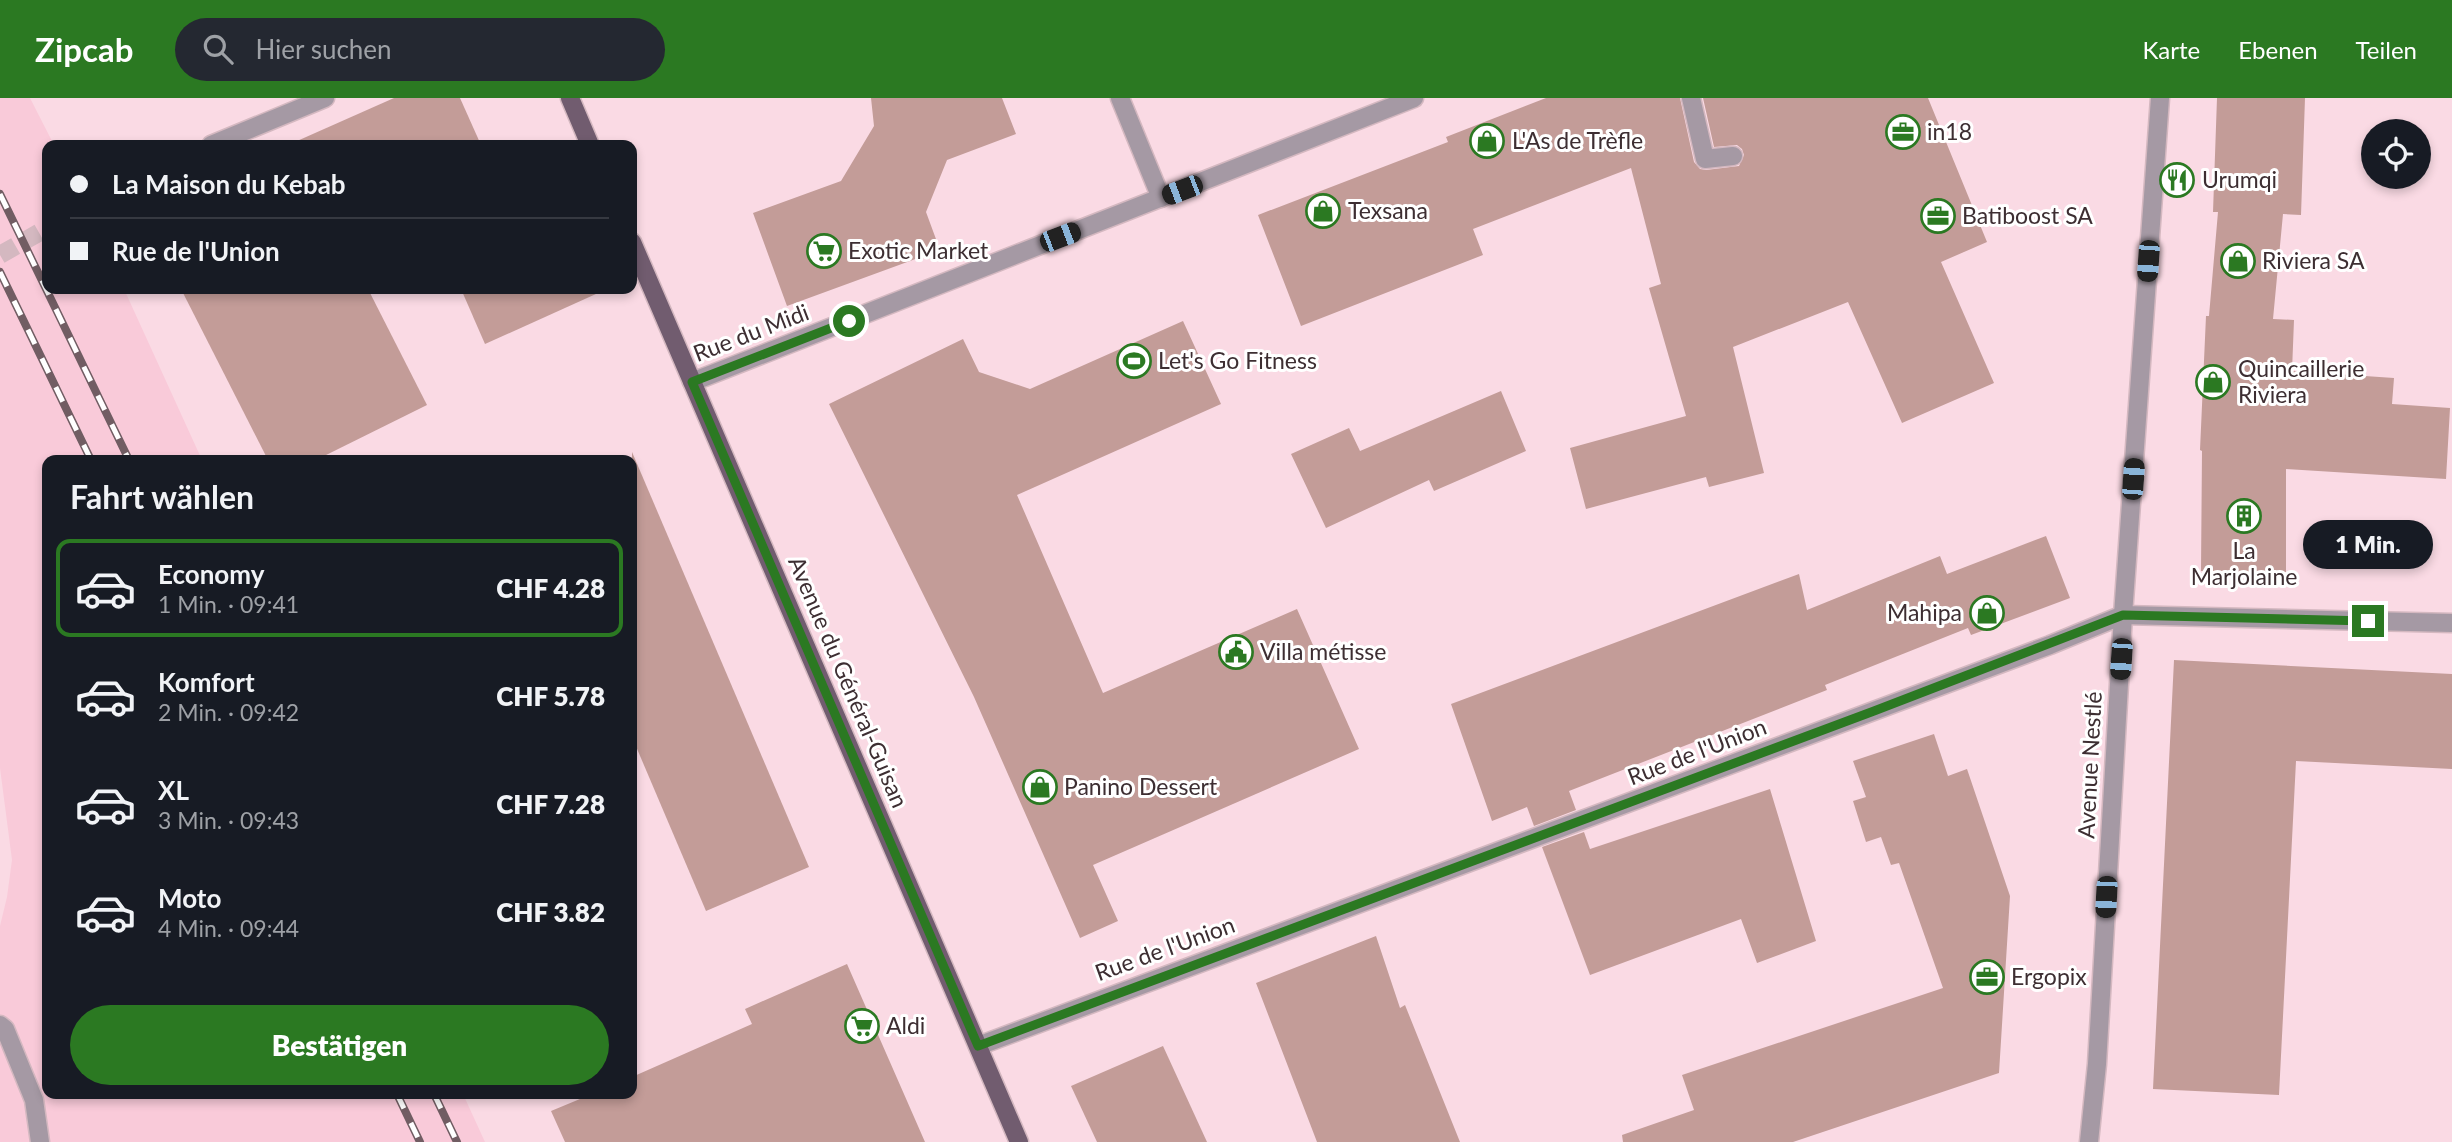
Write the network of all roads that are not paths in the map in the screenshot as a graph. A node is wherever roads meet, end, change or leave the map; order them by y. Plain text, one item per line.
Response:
1 (325, 98) edge
2 (570, 98) edge
3 (1120, 98) edge
4 (1414, 98) edge
5 (1691, 98) edge
6 (2160, 98) edge
7 (223, 140) edge
8 (588, 140) edge
9 (1733, 156) dead end
10 (1161, 198) junction
11 (637, 254) edge
12 (692, 382) junction
13 (2123, 615) junction
14 (2452, 622) edge
15 (0, 1025) edge
16 (978, 1046) junction
17 (40, 1142) edge
18 (1019, 1142) edge
19 (2089, 1142) edge

1 - 7 street
2 - 8 main road
3 - 10 street
4 - 10 street, Rue du Midi
5 - 9 street
6 - 13 street, Avenue Nestlé
10 - 12 street, Rue du Midi
11 - 12 main road, Avenue du Général-Guisan
12 - 16 main road, Avenue du Général-Guisan
13 - 14 street, Rue de l'Union
13 - 16 street, Rue de l'Union
13 - 19 street, Avenue Nestlé
15 - 17 street
16 - 18 main road, Avenue du Général-Guisan

